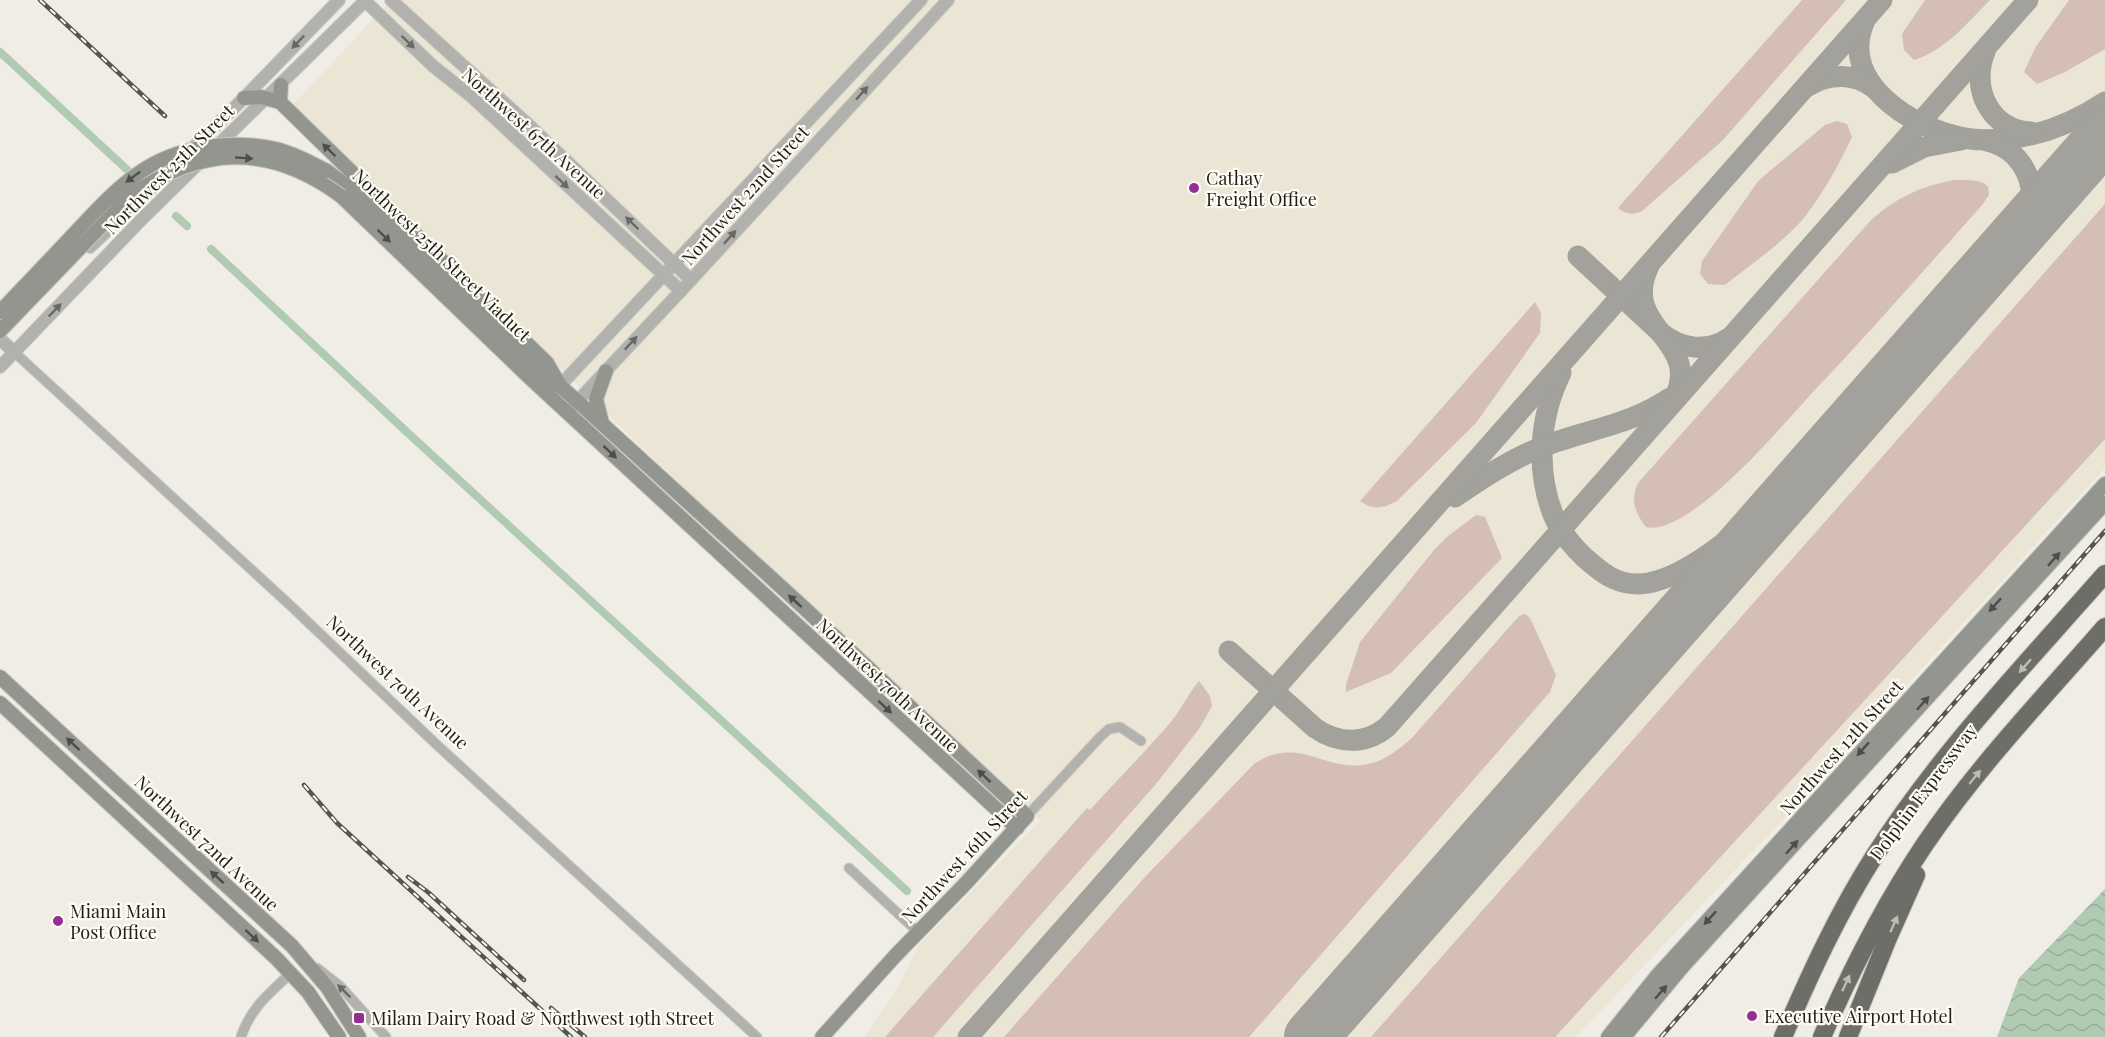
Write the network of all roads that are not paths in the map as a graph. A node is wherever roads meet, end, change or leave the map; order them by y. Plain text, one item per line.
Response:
1 (339, 0) edge
2 (365, 0) edge
3 (391, 0) edge
4 (921, 0) edge
5 (948, 0) edge
6 (281, 85) joint
7 (244, 98) junction
8 (274, 100) junction
9 (167, 174) junction
10 (178, 184) junction
11 (674, 263) junction
12 (663, 275) junction
13 (691, 280) junction
14 (681, 291) junction
15 (0, 312) edge
16 (0, 332) edge
17 (0, 339) edge
18 (14, 352) junction
19 (0, 367) edge
20 (606, 371) junction
21 (560, 386) junction
22 (550, 397) junction
23 (577, 401) junction
24 (567, 412) junction
25 (603, 425) junction
26 (2105, 484) edge
27 (2105, 503) edge
28 (2105, 574) edge
29 (2105, 627) edge
30 (0, 677) edge
31 (0, 703) edge
32 (29, 704) junction
33 (1140, 741) dead end
34 (146, 811) junction
35 (1027, 816) junction
36 (132, 824) junction
37 (1939, 824) junction
38 (1017, 828) junction
39 (849, 868) dead end
40 (212, 899) junction
41 (249, 906) junction
42 (918, 932) junction
43 (305, 960) junction
44 (291, 973) junction
45 (241, 1037) edge
46 (339, 1037) edge
47 (359, 1037) edge
48 (386, 1037) edge
49 (757, 1037) edge
50 (822, 1037) edge
51 (1608, 1037) edge
52 (1624, 1037) edge
53 (1783, 1037) edge
54 (1822, 1037) edge
55 (1848, 1037) edge

1 -> 7 street, Northwest 25th Street
2 - 6 street
2 -> 12 street, Northwest 67th Avenue
11 -> 3 street, Northwest 67th Avenue
4 - 11 street, Northwest 22nd Street
13 -> 5 street, Northwest 22nd Street
6 - 8 main road
7 - 8 main road
7 - 9 street, Northwest 25th Street
8 - 10 street, Northwest 25th Street
21 -> 8 main road
9 - 10 street
9 - 16 street, Northwest 25th Street
18 -> 10 street, Northwest 25th Street
11 - 12 street, Northwest 22nd Street
11 - 13 street, Northwest 67th Avenue
12 - 14 street, Northwest 67th Avenue
12 - 21 street, Northwest 22nd Street
13 - 14 street, Northwest 22nd Street
20 -> 14 street, Northwest 22nd Street
21 -> 15 main road, Northwest 25th Street Viaduct, bridge
16 -> 22 main road, Northwest 25th Street Viaduct, bridge
17 - 18 street
18 - 19 street, Northwest 25th Street
18 - 49 street, Northwest 70th Avenue
20 - 23 street, Northwest 22nd Street
20 - 25 main road
21 - 22 street, Northwest 22nd Street
21 - 23 main road, Northwest 70th Avenue
22 - 24 main road, Northwest 70th Avenue
23 - 24 street, Northwest 22nd Street
23 - 25 main road, Northwest 70th Avenue
24 -> 38 main road, Northwest 70th Avenue
35 -> 25 main road, Northwest 70th Avenue
26 -> 51 main road, Northwest 12th Street
52 -> 27 main road, Northwest 12th Street
28 -> 53 highway, Dolphin Expressway
37 -> 29 highway, Dolphin Expressway
30 - 32 main road, Northwest 72nd Avenue
31 - 32 main road
31 - 36 main road, Northwest 72nd Avenue
34 -> 32 main road, Northwest 72nd Avenue
33 - 35 street, Northwest 16th Street
34 - 36 main road
41 -> 34 main road, Northwest 72nd Avenue
35 - 38 main road, Northwest 16th Street
36 - 40 main road, Northwest 72nd Avenue
54 -> 37 highway, Dolphin Expressway
55 -> 37 highway
38 - 42 main road, Northwest 16th Street
39 - 42 street
40 - 41 main road
40 -> 44 main road, Northwest 72nd Avenue
41 - 43 main road, Northwest 72nd Avenue
42 - 50 main road, Northwest 16th Street
43 - 44 main road
43 - 47 main road
48 -> 43 street, Northwest 72nd Avenue
44 - 45 street
44 - 46 main road, Northwest 72nd Avenue

